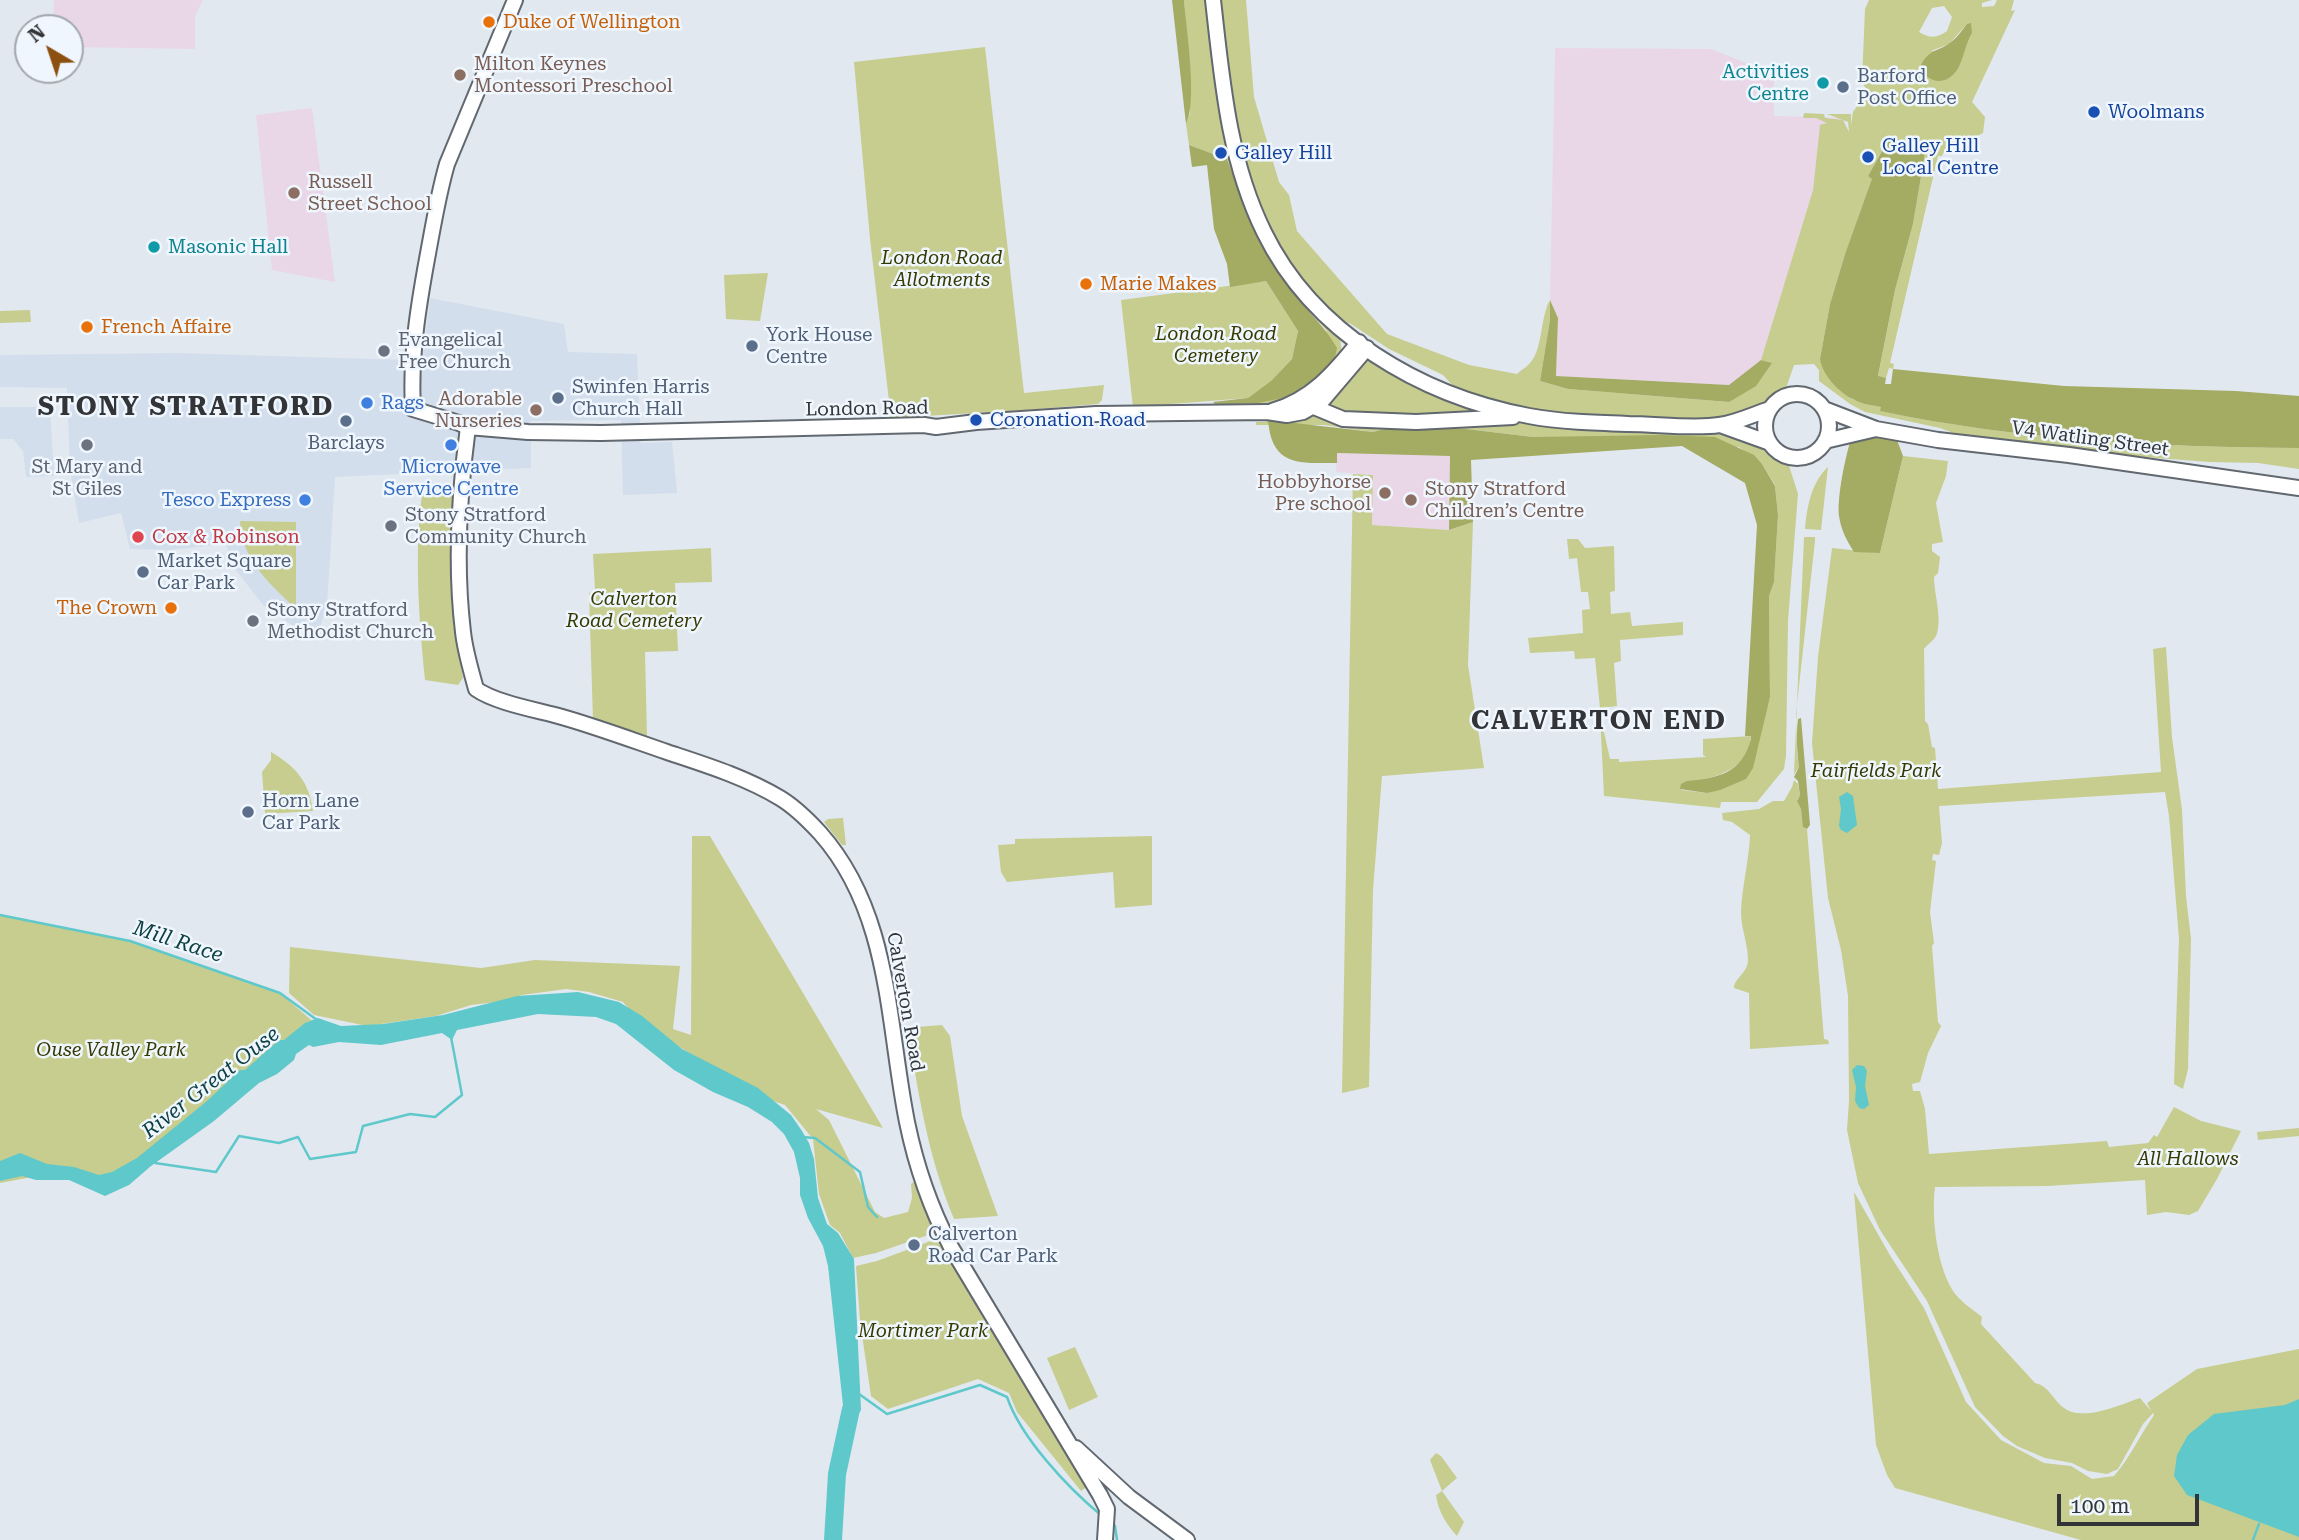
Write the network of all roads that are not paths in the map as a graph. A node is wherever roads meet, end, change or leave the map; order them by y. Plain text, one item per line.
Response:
1 (514, 0) edge
2 (1213, 0) edge
3 (1363, 345) junction
4 (1314, 407) junction
5 (1770, 409) junction
6 (1824, 409) junction
7 (1268, 412) junction
8 (1529, 416) junction
9 (1720, 425) junction
10 (468, 428) junction
11 (1876, 429) junction
12 (1825, 441) junction
13 (1770, 443) junction
14 (2299, 488) edge
15 (1069, 1443) junction
16 (1106, 1528) edge
17 (1187, 1540) edge

1 - 10 street, London Road
2 - 3 street
3 - 4 street
3 - 7 street, London Road
3 - 8 street
4 - 7 street, London Road
4 - 8 street
5 - 6 street
5 - 9 street
5 - 13 street
6 - 11 street, V4 Watling Street
6 - 12 street
7 - 10 street, London Road
8 - 9 street
9 - 13 street
10 - 15 street, Calverton Road
11 - 12 street, V4 Watling Street
11 - 14 street, V4 Watling Street
12 - 13 street
15 - 16 street, Calverton Road
15 - 17 street

